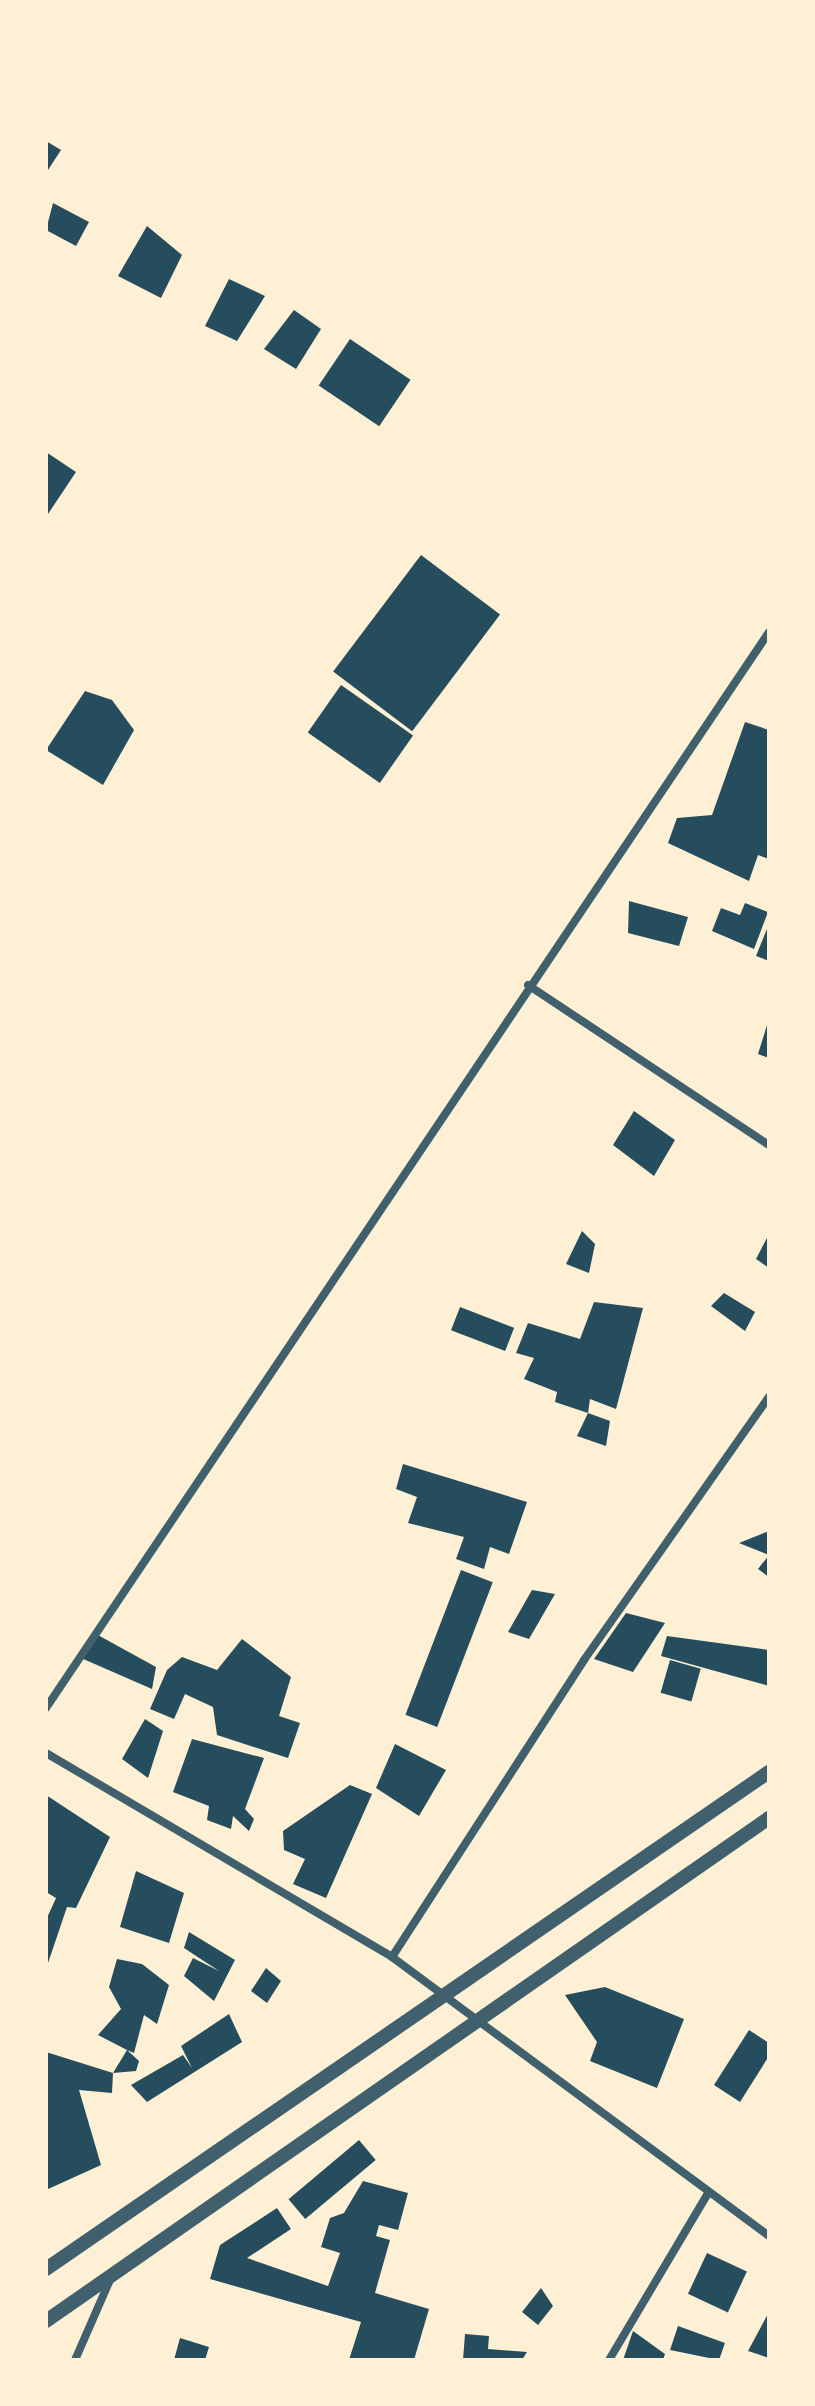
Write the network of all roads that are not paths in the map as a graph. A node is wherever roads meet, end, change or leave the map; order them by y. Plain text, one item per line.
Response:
1 (769, 632) edge
2 (528, 985) junction
3 (769, 1145) edge
4 (769, 1397) edge
5 (46, 1708) edge
6 (46, 1753) edge
7 (769, 1772) edge
8 (769, 1818) edge
9 (392, 1957) junction
10 (440, 1997) junction
11 (473, 2024) junction
12 (707, 2195) junction
13 (769, 2236) edge
14 (46, 2269) edge
15 (112, 2275) junction
16 (46, 2321) edge
17 (75, 2360) edge
18 (609, 2360) edge

1 - 2 street
2 - 3 street
2 - 5 street
4 - 9 street
6 - 9 street
7 - 10 street
8 - 11 street
9 - 10 street
10 - 11 street
10 - 14 street
11 - 12 street
11 - 15 street
12 - 13 street
12 - 18 street
15 - 16 street
15 - 17 street

